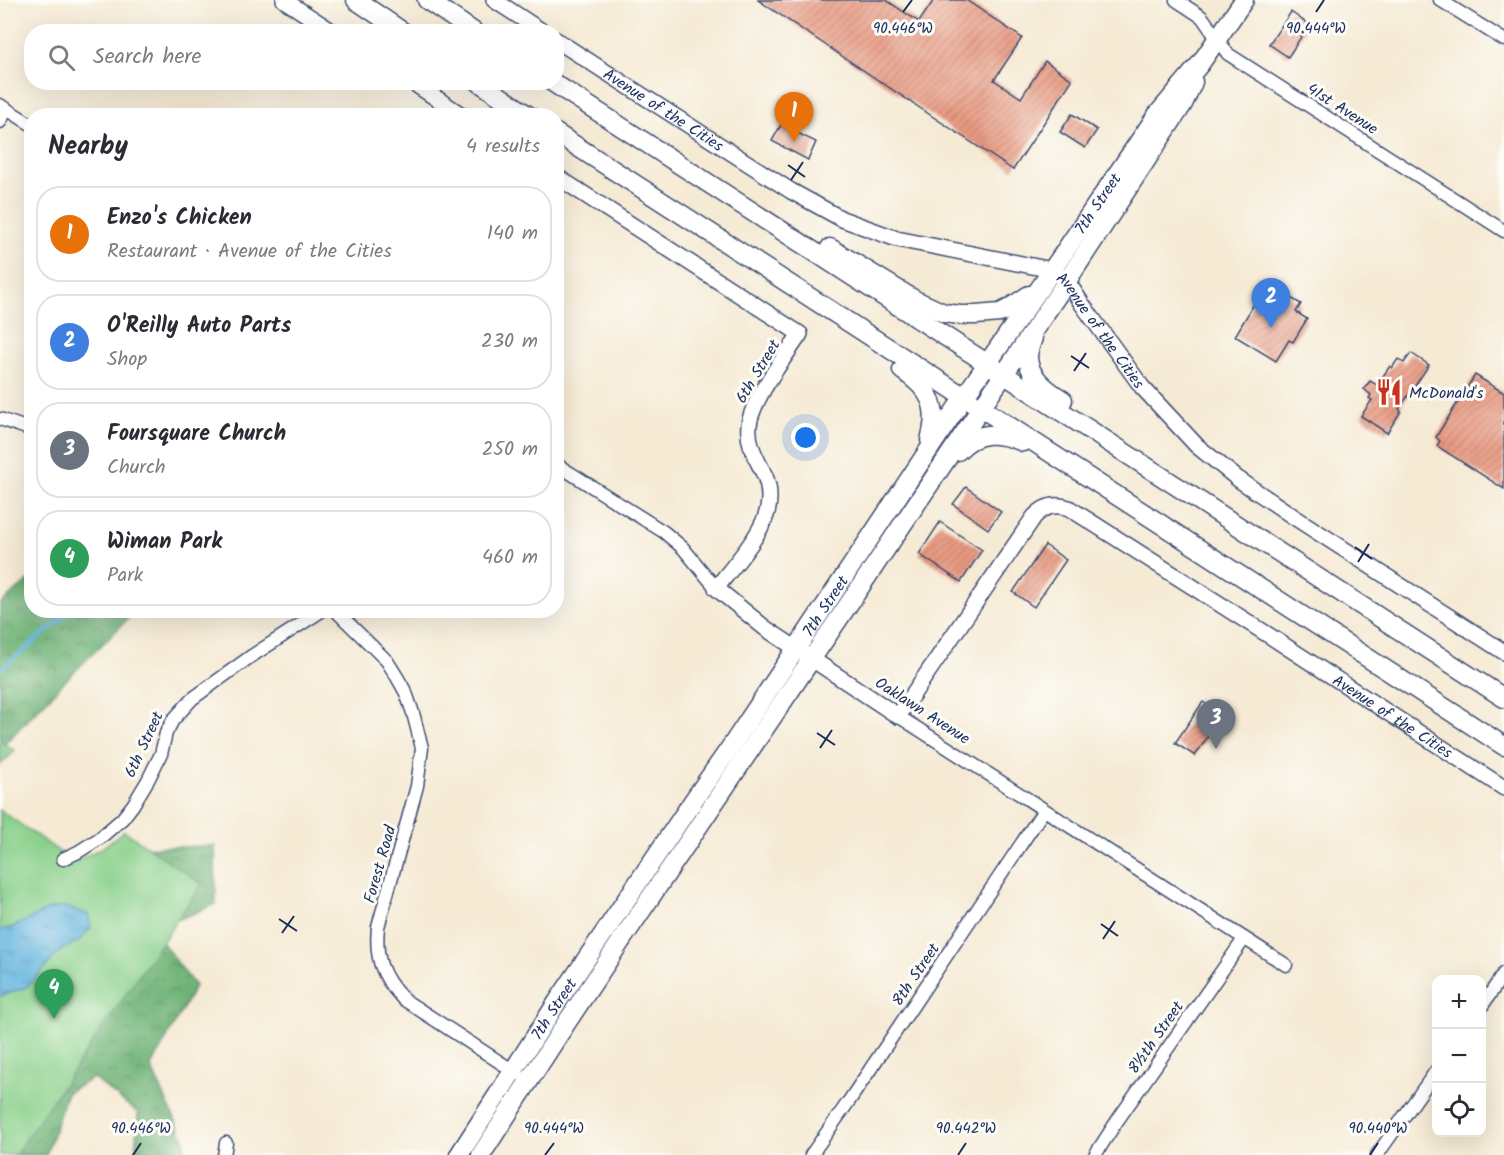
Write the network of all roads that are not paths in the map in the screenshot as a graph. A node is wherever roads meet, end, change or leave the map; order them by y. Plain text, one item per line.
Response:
1 (284, 0) edge
2 (356, 0) edge
3 (427, 0) edge
4 (494, 0) edge
5 (1176, 0) edge
6 (1244, 0) edge
7 (1440, 0) edge
8 (321, 24) edge
9 (391, 24) edge
10 (462, 24) edge
11 (531, 24) edge
12 (1218, 38) junction
13 (1504, 40) edge
14 (564, 45) edge
15 (1200, 64) junction
16 (424, 90) edge
17 (491, 90) edge
18 (564, 90) edge
19 (3, 107) edge
20 (451, 108) edge
21 (517, 108) edge
22 (24, 120) edge
23 (0, 122) edge
24 (564, 138) edge
25 (682, 166) junction
26 (564, 181) edge
27 (1504, 231) edge
28 (753, 261) junction
29 (1047, 278) junction
30 (1067, 281) junction
31 (1038, 324) junction
32 (986, 364) junction
33 (1004, 375) junction
34 (964, 397) junction
35 (981, 408) junction
36 (0, 419) edge
37 (24, 427) edge
38 (1049, 452) junction
39 (926, 454) junction
40 (564, 469) edge
41 (923, 495) junction
42 (1230, 520) junction
43 (716, 588) junction
44 (311, 618) edge
45 (343, 618) edge
46 (795, 649) junction
47 (1504, 652) edge
48 (812, 659) junction
49 (1504, 698) edge
50 (898, 716) junction
51 (1504, 746) edge
52 (1504, 788) edge
53 (1044, 810) junction
54 (63, 859) dead end
55 (1244, 939) junction
56 (1286, 965) dead end
57 (1504, 974) edge
58 (1486, 1000) edge
59 (521, 1076) junction
60 (1432, 1078) edge
61 (459, 1155) edge
62 (481, 1155) edge
63 (812, 1155) edge
64 (1095, 1155) edge
65 (1377, 1155) edge

1 - 8 street
2 - 9 main road
3 - 10 main road
4 - 11 street
5 - 12 street, 41st Avenue
6 - 12 main road, 7th Street
7 - 13 street
12 - 15 main road, 7th Street
12 - 27 street, 41st Avenue
14 - 29 street, Avenue of the Cities
15 - 29 main road, 7th Street
15 - 30 main road, 7th Street
16 - 20 street
17 - 21 main road
18 - 25 main road
19 - 22 street
19 - 23 street
24 - 28 main road
25 - 29 main road
25 - 32 main road
26 - 43 street, 6th Street
28 - 34 main road
28 - 39 main road
29 - 30 street, Avenue of the Cities
29 - 32 main road, 7th Street
30 - 31 main road, 7th Street
30 - 47 street, Avenue of the Cities
31 - 33 main road, 7th Street
31 - 42 main road
32 - 33 main road
32 - 34 main road, 7th Street
33 - 35 main road, 7th Street
33 - 42 main road
34 - 35 main road
34 - 39 main road, 7th Street
35 - 38 main road
35 - 41 main road, 7th Street
36 - 37 street
38 - 41 main road
38 - 51 main road
39 - 46 main road, 7th Street
40 - 43 street, Oaklawn Avenue
41 - 48 main road, 7th Street
42 - 49 main road
43 - 46 street, Oaklawn Avenue
44 - 54 street, 6th Street
45 - 59 street, Forest Road
46 - 48 street, Oaklawn Avenue
46 - 59 main road, 7th Street
48 - 50 street, Oaklawn Avenue
48 - 59 main road, 7th Street
50 - 52 street, Avenue of the Cities
50 - 53 street, Oaklawn Avenue
53 - 55 street, Oaklawn Avenue
53 - 63 street, 8th Street
55 - 56 street, Oaklawn Avenue
55 - 64 street, 8½th Street
57 - 58 street
59 - 61 main road, 7th Street
59 - 62 main road, 7th Street
60 - 65 street

